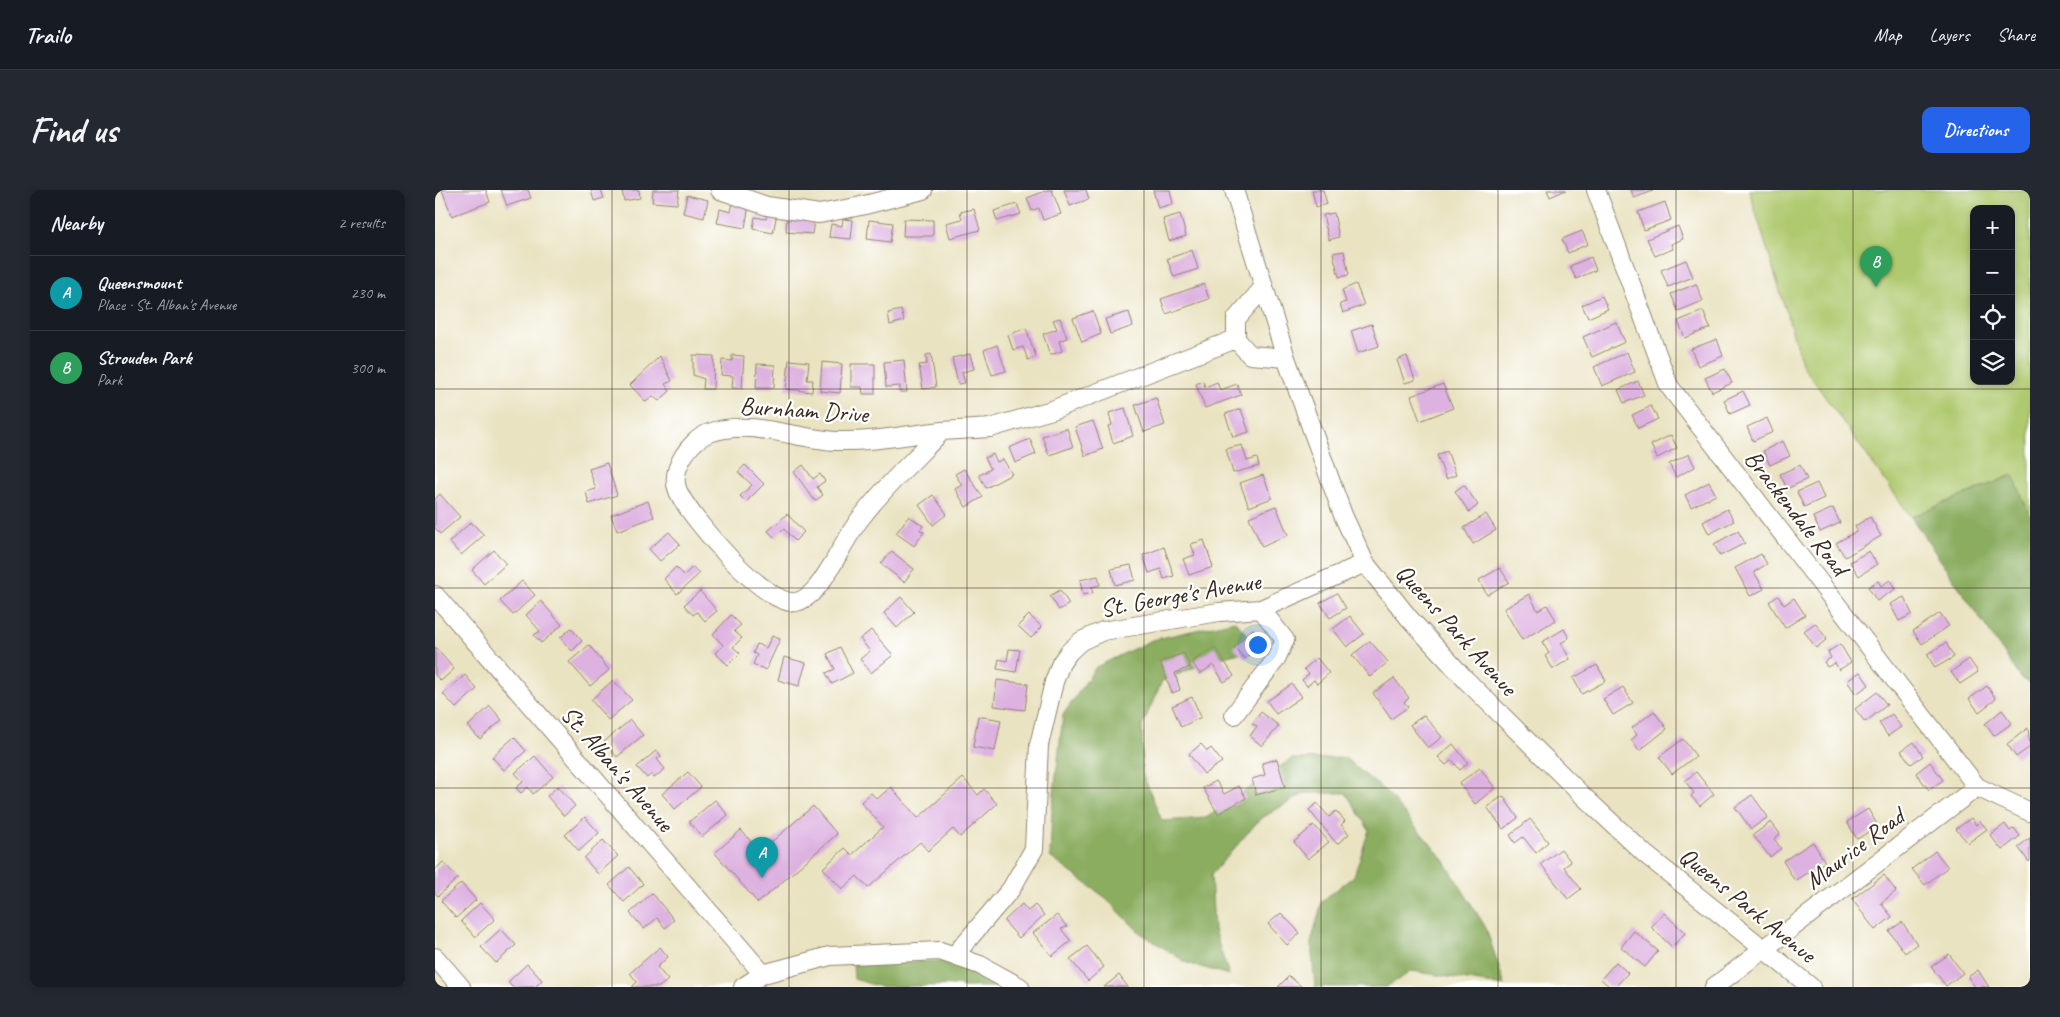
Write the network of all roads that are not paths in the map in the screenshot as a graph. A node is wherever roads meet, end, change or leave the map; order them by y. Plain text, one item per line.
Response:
1 (719, 190) edge
2 (923, 190) edge
3 (1234, 190) edge
4 (1596, 190) edge
5 (1263, 288) junction
6 (1236, 339) junction
7 (1286, 358) junction
8 (942, 431) junction
9 (1365, 563) junction
10 (435, 595) edge
11 (1261, 609) junction
12 (1234, 714) dead end
13 (1977, 787) junction
14 (2030, 812) edge
15 (1763, 949) junction
16 (954, 956) junction
17 (435, 957) edge
18 (763, 974) junction
19 (461, 987) edge
20 (743, 987) edge
21 (1020, 987) edge
22 (1714, 987) edge
23 (1811, 987) edge

1 - 2 street
3 - 5 street, Queens Park Avenue
4 - 13 street, Brackendale Road
5 - 6 street
5 - 7 street, Queens Park Avenue
6 - 7 street
6 - 8 street, Burnham Drive
7 - 9 street, Queens Park Avenue
8 - 8 street, Burnham Drive
9 - 11 street, St. George's Avenue
9 - 15 street, Queens Park Avenue
10 - 18 street, St. Alban's Avenue
11 - 12 street
11 - 16 street, St. George's Avenue
13 - 14 street, Brackendale Road
13 - 15 street, Maurice Road
15 - 22 street, Maurice Road
15 - 23 street, Queens Park Avenue
16 - 18 street
16 - 21 street
17 - 19 street
18 - 20 street

